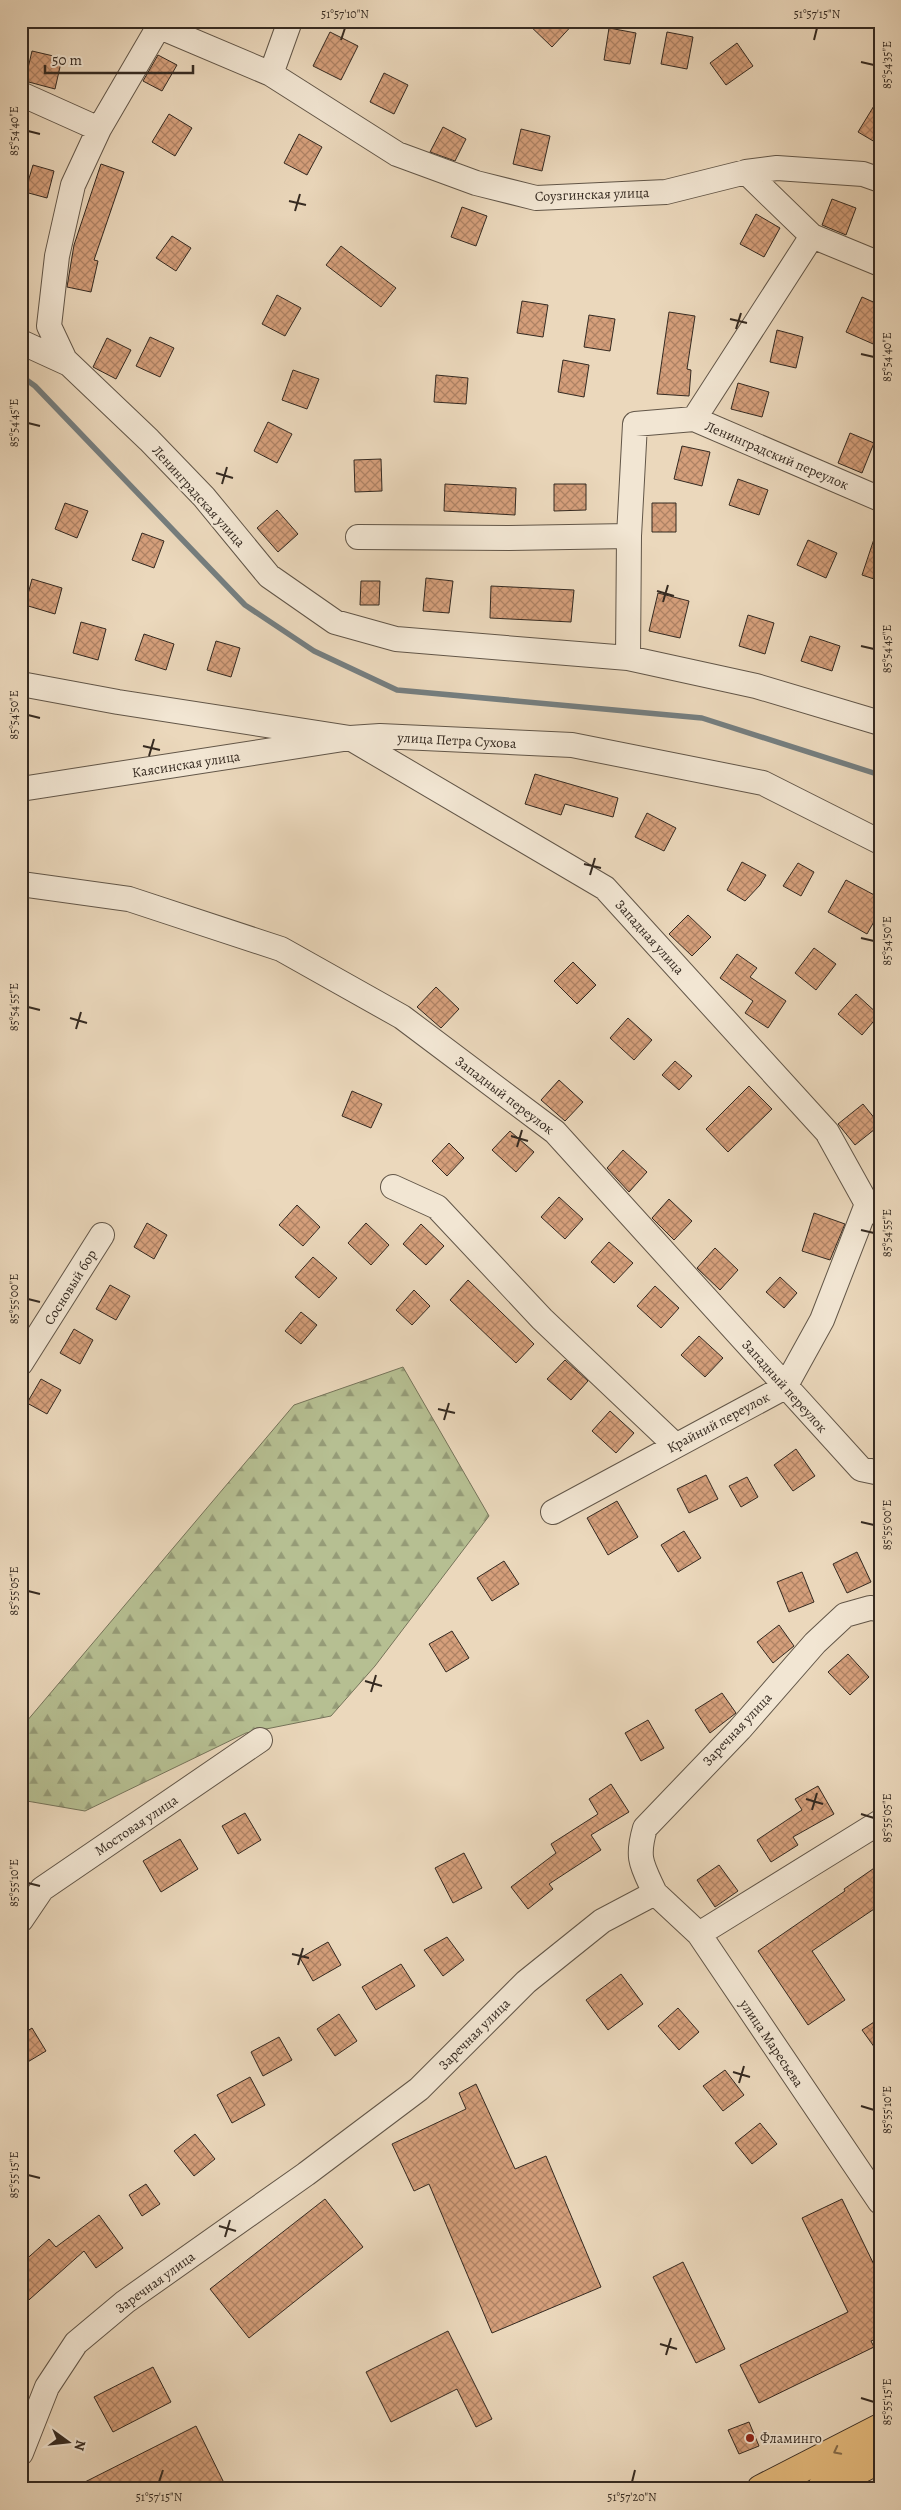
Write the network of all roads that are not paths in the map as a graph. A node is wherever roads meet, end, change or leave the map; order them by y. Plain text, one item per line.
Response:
1 (290, 21) edge
2 (161, 24) edge
3 (271, 74) junction
4 (21, 94) edge
5 (99, 129) junction
6 (746, 172) junction
7 (880, 180) edge
8 (812, 236) junction
9 (880, 264) edge
10 (21, 342) edge
11 (69, 364) junction
12 (694, 419) junction
13 (880, 499) edge
14 (629, 536) junction
15 (358, 537) dead end
16 (628, 658) junction
17 (21, 684) edge
18 (880, 723) edge
19 (350, 738) junction
20 (21, 789) edge
21 (880, 842) edge
22 (21, 884) edge
23 (393, 1187) dead end
24 (874, 1209) edge
25 (102, 1235) dead end
26 (21, 1364) edge
27 (785, 1387) junction
28 (675, 1445) junction
29 (880, 1472) edge
30 (553, 1512) dead end
31 (880, 1609) edge
32 (260, 1740) dead end
33 (880, 1822) edge
34 (655, 1893) junction
35 (21, 1920) edge
36 (699, 1934) junction
37 (880, 2202) edge
38 (26, 2425) edge
39 (880, 2428) edge
40 (21, 2453) edge
41 (880, 2460) edge
42 (762, 2489) edge
43 (821, 2489) edge

1 - 3 street
2 - 3 street, Соузгинская улица
2 - 5 street, Ленинградская улица
3 - 6 street, Соузгинская улица
4 - 5 street
5 - 11 street, Ленинградская улица
6 - 7 street, Соузгинская улица
6 - 8 street
8 - 9 street
8 - 12 street
10 - 11 street, Ленинградская улица
11 - 16 street, Ленинградская улица
12 - 13 street, Ленинградский переулок
12 - 14 street, Ленинградский переулок
14 - 15 street
14 - 16 street, Ленинградский переулок
16 - 18 street
17 - 19 street, улица Петра Сухова
19 - 20 street, Каясинская улица
19 - 21 street, улица Петра Сухова
19 - 24 street, Западная улица
22 - 27 street, Западный переулок
23 - 28 street
24 - 27 street, Крайний переулок
25 - 26 street, Сосновый бор
27 - 28 street, Крайний переулок
27 - 29 street, Западный переулок
28 - 30 street, Крайний переулок
31 - 34 street, Заречная улица
32 - 35 street, Мостовая улица
33 - 36 street
34 - 36 street, улица Маресьева
34 - 38 street, Заречная улица
36 - 37 street, улица Маресьева
38 - 40 street, Заречная улица
39 -> 42 main road
41 - 43 main road

